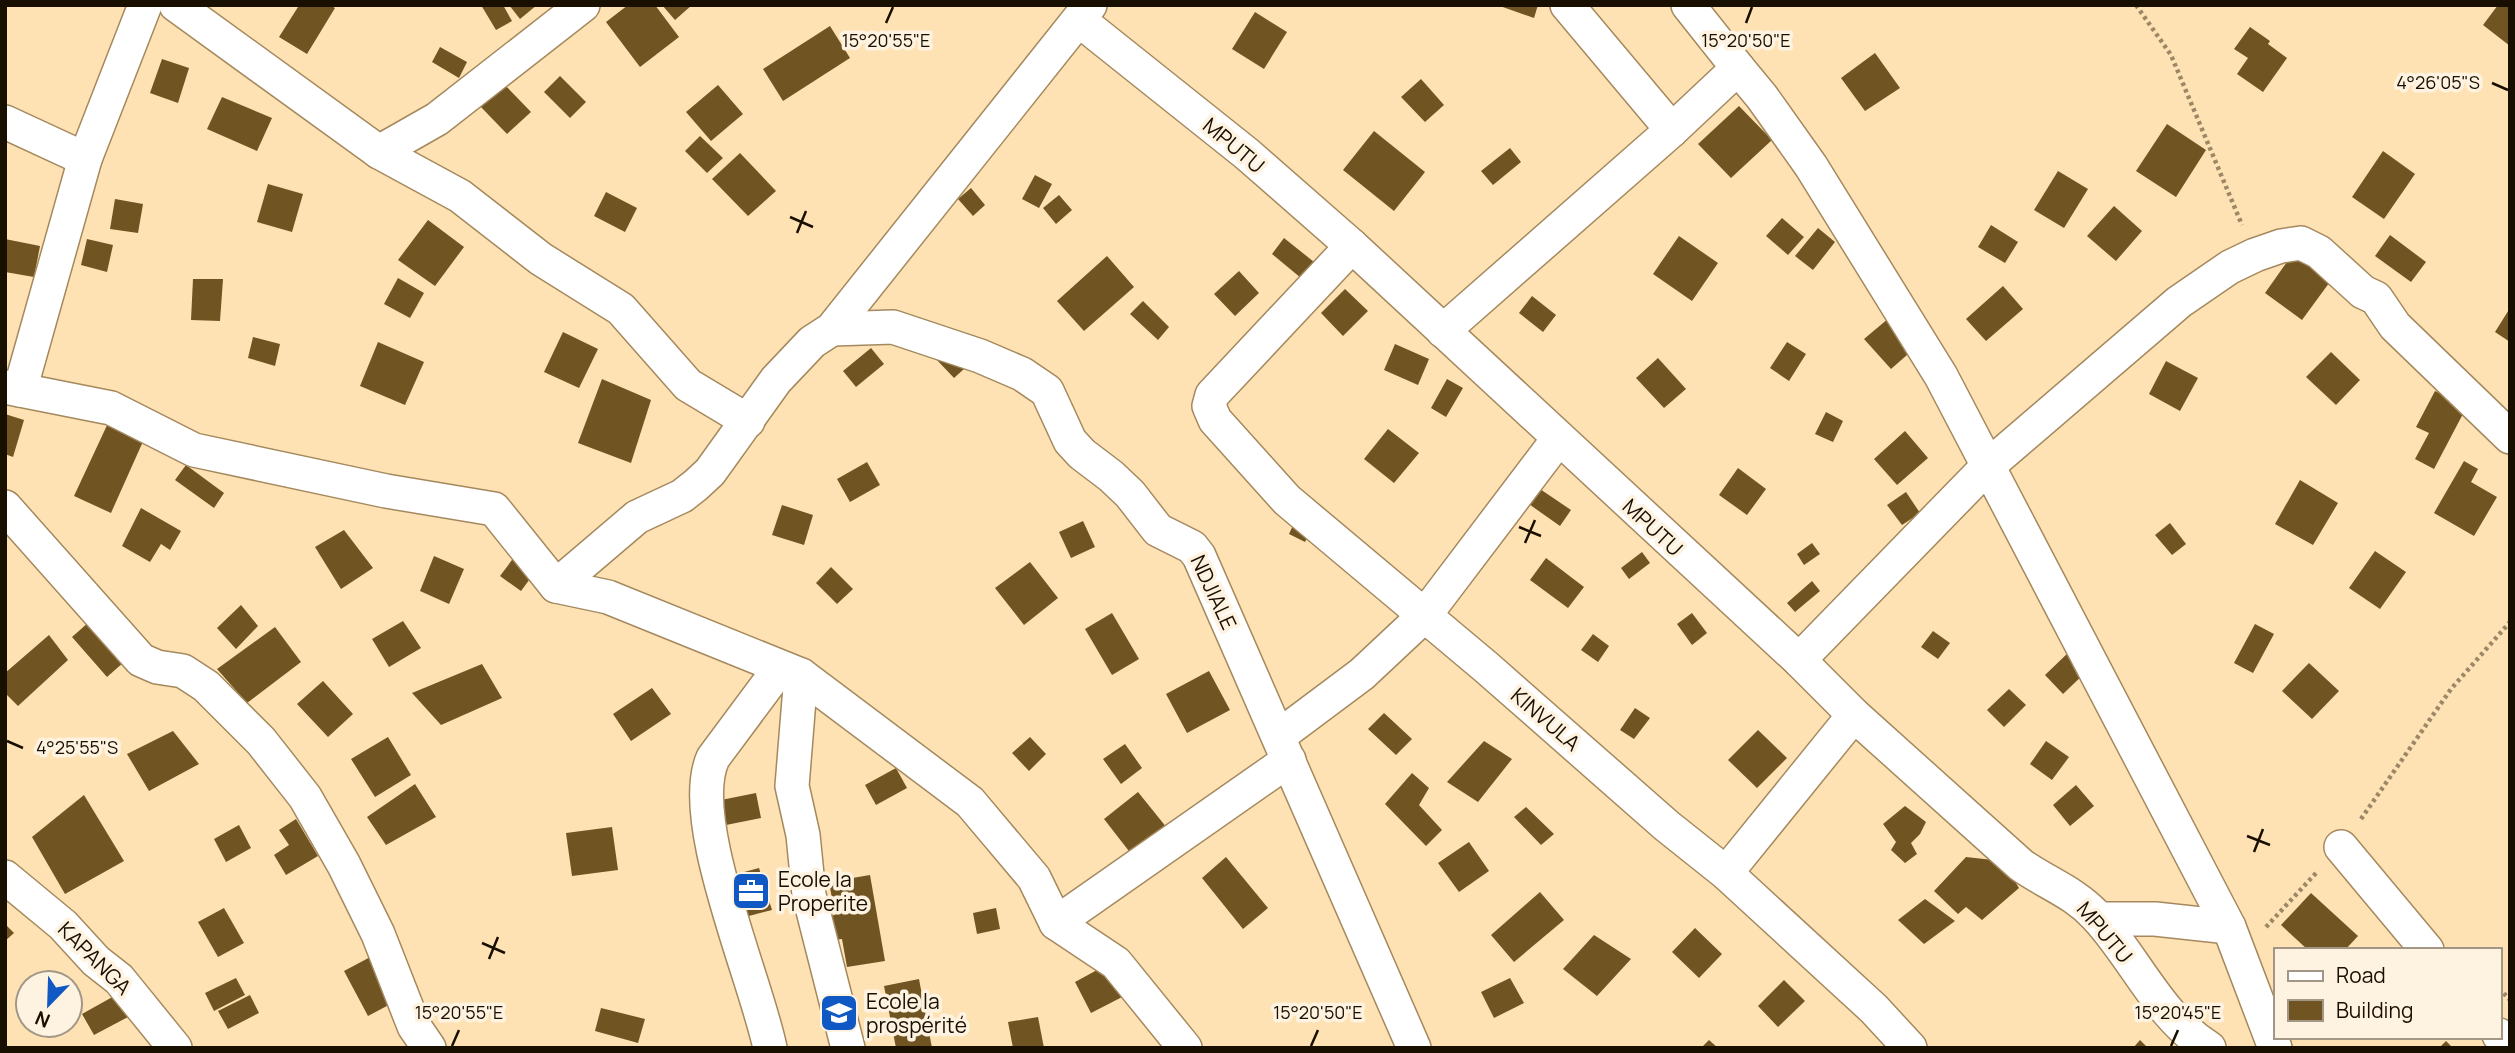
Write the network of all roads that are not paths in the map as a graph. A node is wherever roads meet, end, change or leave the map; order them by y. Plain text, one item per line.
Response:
1 (145, 5) edge
2 (177, 5) edge
3 (583, 5) edge
4 (1567, 5) edge
5 (1688, 5) edge
6 (1084, 12) edge
7 (1738, 68) junction
8 (5, 122) edge
9 (1672, 130) junction
10 (379, 152) junction
11 (85, 159) junction
12 (1352, 246) junction
13 (832, 329) junction
14 (1443, 331) junction
15 (13, 388) edge
16 (748, 421) junction
17 (1559, 438) junction
18 (2510, 438) edge
19 (1987, 466) junction
20 (5, 507) edge
21 (556, 586) junction
22 (1425, 615) junction
23 (1799, 660) junction
24 (791, 671) junction
25 (1854, 715) junction
26 (1284, 748) junction
27 (2341, 847) road end
28 (1726, 873) junction
29 (5, 877) edge
30 (2099, 919) junction
31 (1056, 923) junction
32 (2234, 940) junction
33 (2425, 948) edge
34 (175, 1048) edge
35 (429, 1048) edge
36 (770, 1048) edge
37 (848, 1048) edge
38 (1185, 1048) edge
39 (1414, 1048) edge
40 (1910, 1048) edge
41 (2210, 1048) edge
42 (2275, 1048) edge

1 - 11 street
2 - 10 street
3 - 10 street
4 - 9 street
5 - 7 street
6 - 12 street, MPUTU
6 - 13 street
7 - 9 street
7 - 19 street
8 - 11 street
9 - 14 street
10 - 16 street
11 - 15 street
12 - 14 street, MPUTU
12 - 22 street, KINVULA
13 - 16 street
13 - 26 street, NDJIALE
14 - 17 street, MPUTU
15 - 21 street
16 - 21 street
17 - 22 street
17 - 23 street, MPUTU
18 - 19 street
19 - 23 street
19 - 32 street
20 - 35 street
21 - 24 street
22 - 26 street
22 - 28 street, KINVULA
23 - 25 street, MPUTU
24 - 31 street
24 - 36 street
24 - 37 street
25 - 28 street
25 - 30 street, MPUTU
26 - 31 street
26 - 39 street, NDJIALE
27 - 33 street
28 - 40 street, KINVULA
29 - 34 street, KAPANGA
30 - 32 street
30 - 41 street, MPUTU
31 - 38 street
32 - 42 street

